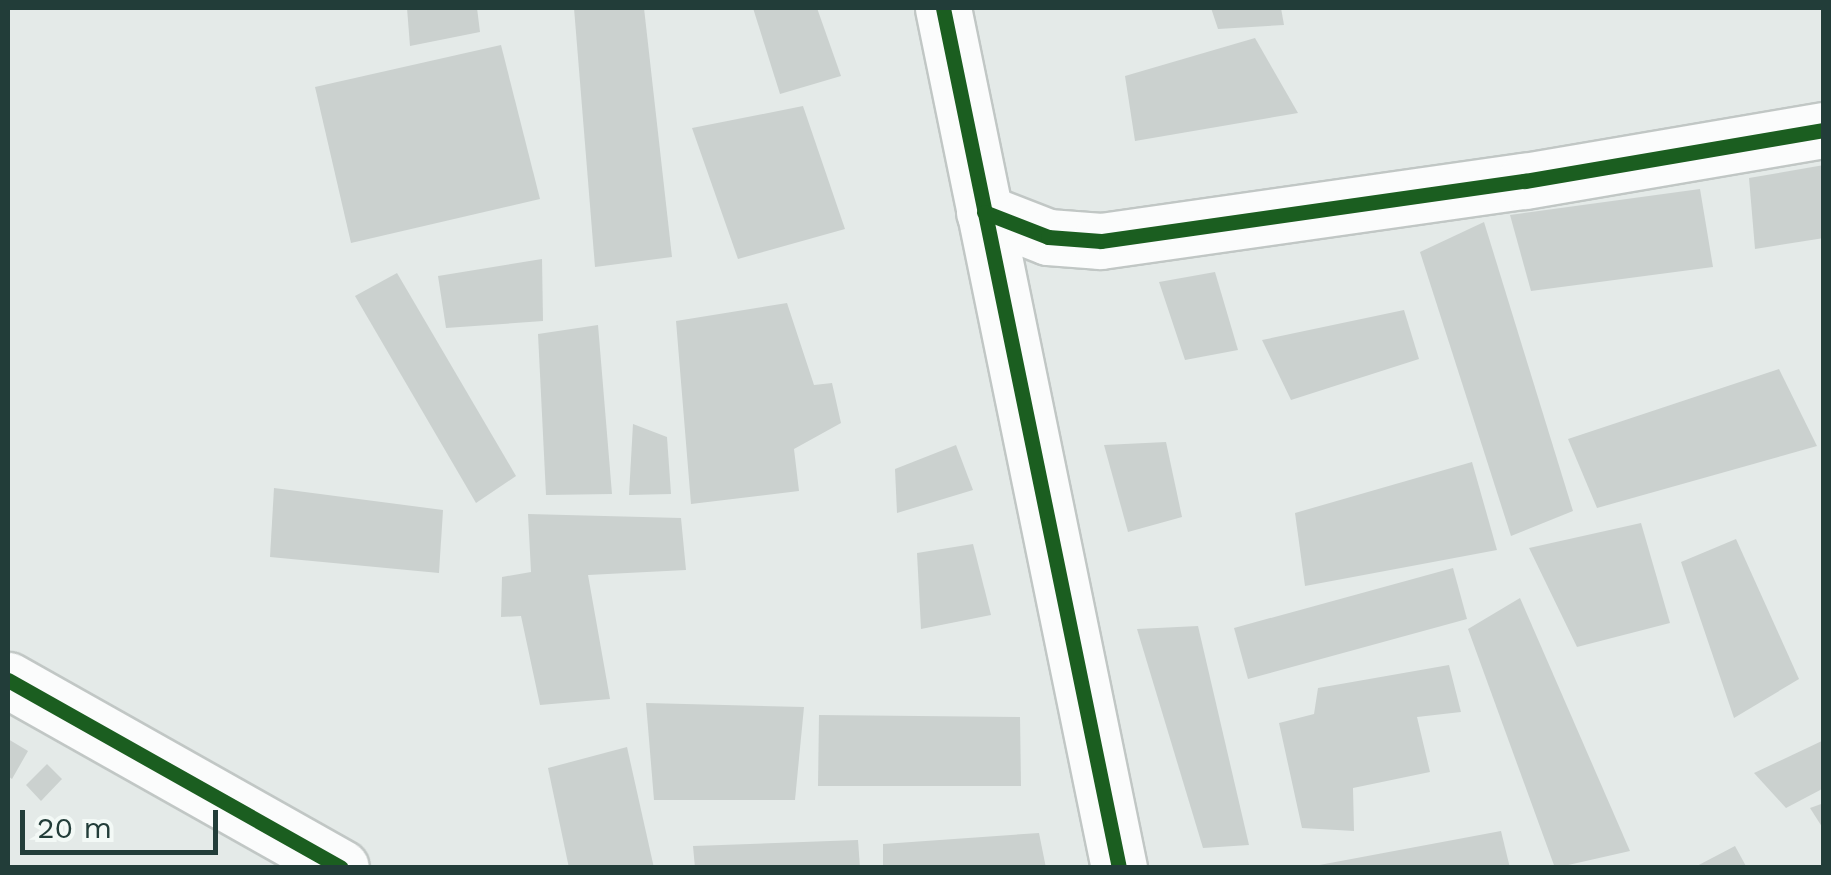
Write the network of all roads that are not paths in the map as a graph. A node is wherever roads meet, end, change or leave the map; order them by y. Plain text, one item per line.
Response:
1 (943, 8) edge
2 (1824, 130) edge
3 (984, 212) junction
4 (8, 680) edge
5 (341, 868) edge
6 (1119, 868) edge

1 - 3 street
2 - 3 street
3 - 6 street
4 - 5 street

